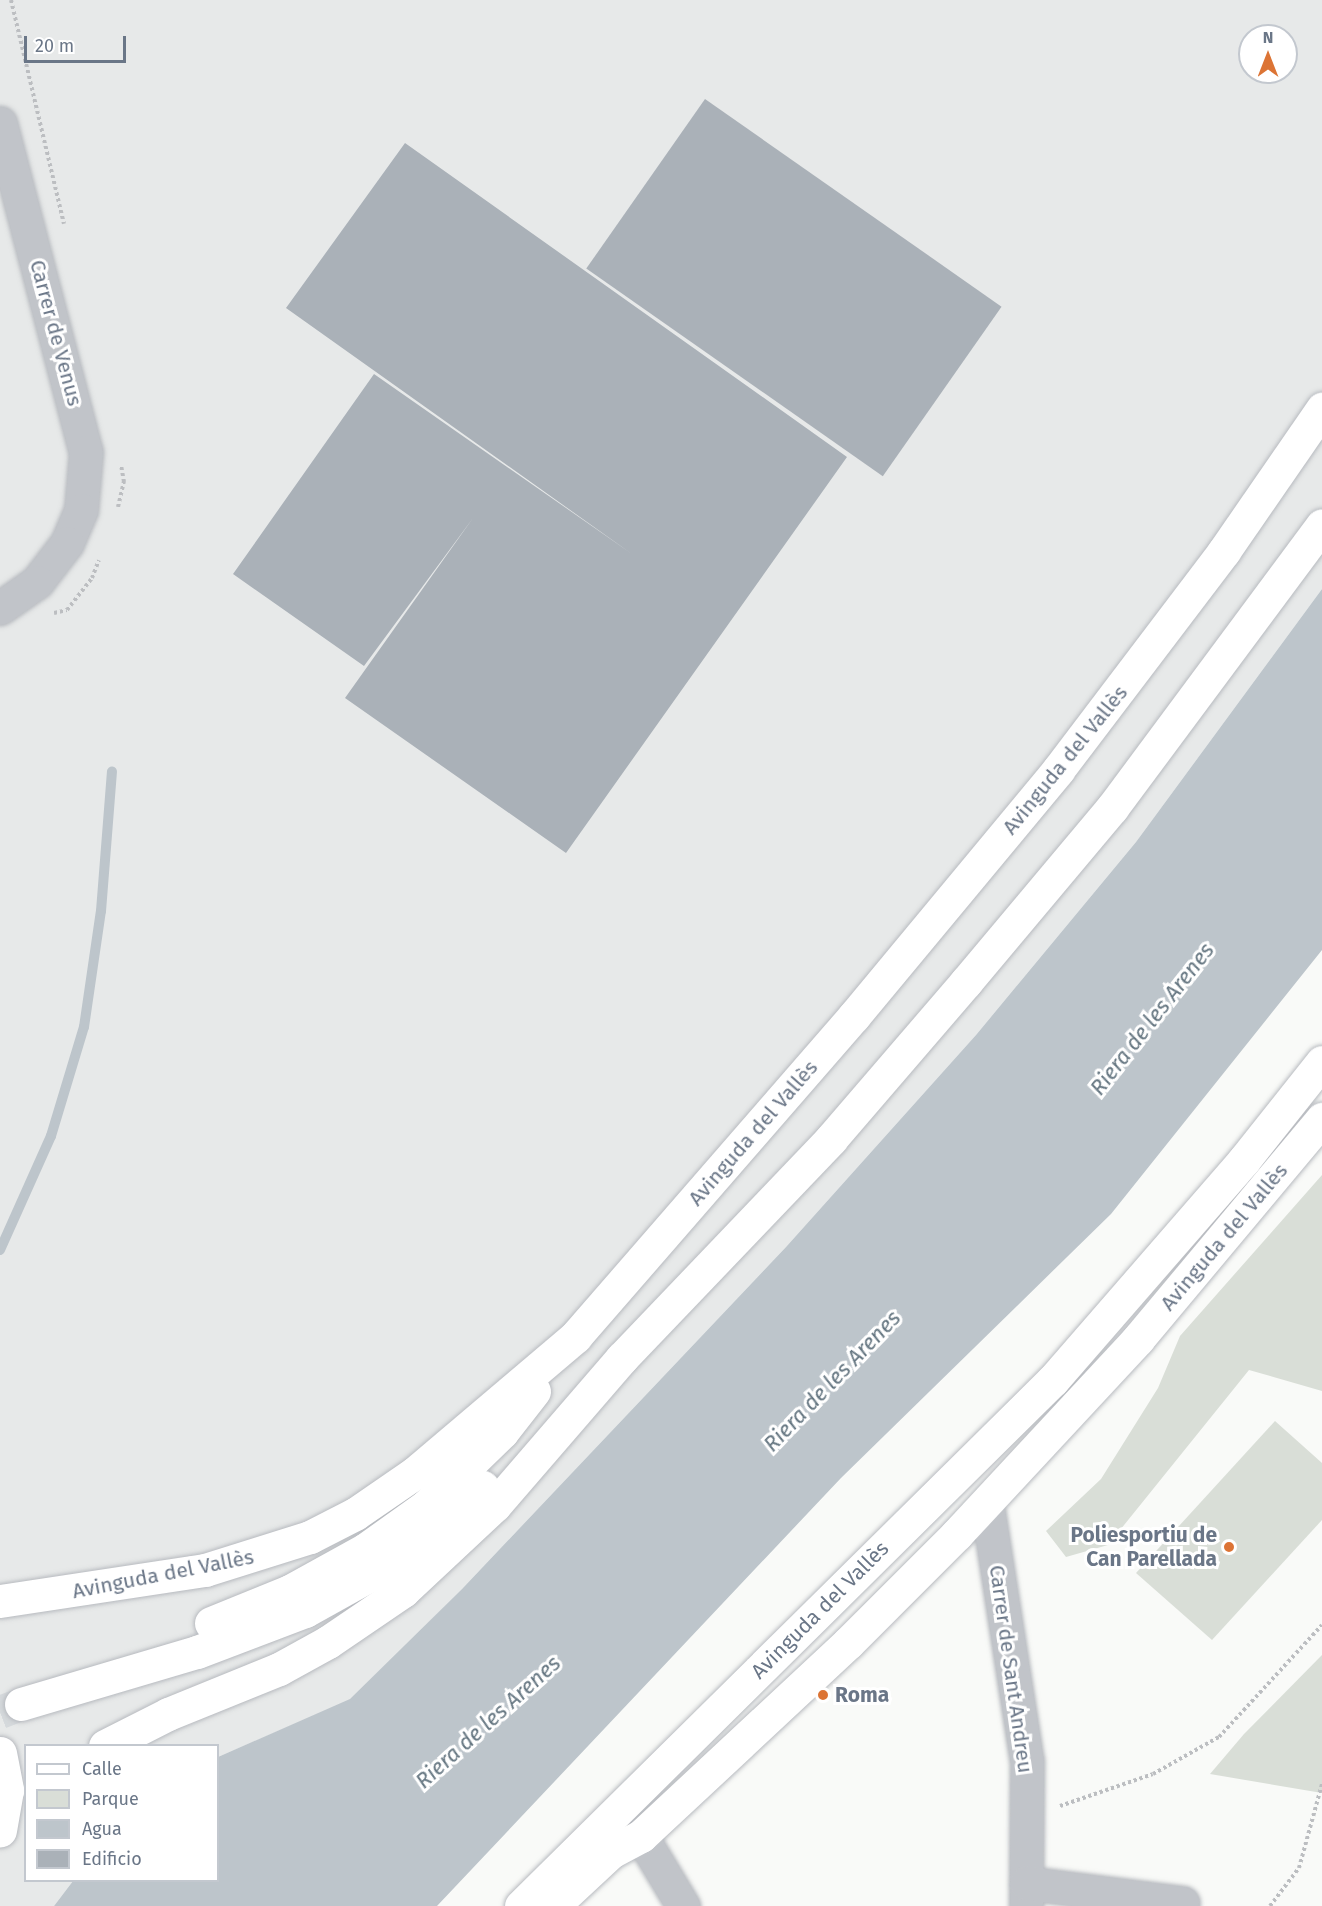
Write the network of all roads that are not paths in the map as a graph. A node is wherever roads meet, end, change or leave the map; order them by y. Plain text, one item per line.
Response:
1 (0, 123) edge
2 (1322, 409) edge
3 (1322, 525) edge
4 (0, 608) edge
5 (1322, 1062) edge
6 (1322, 1119) edge
7 (575, 1337) junction
8 (622, 1358) junction
9 (1011, 1421) junction
10 (987, 1504) junction
11 (0, 1601) edge
12 (78, 1684) junction
13 (21, 1704) tunnel mouth
14 (109, 1744) edge
15 (0, 1753) edge
16 (24, 1806) edge
17 (0, 1829) edge
18 (641, 1836) junction
19 (1026, 1894) edge
20 (1183, 1903) dead end
21 (521, 1906) edge
22 (553, 1906) edge
23 (579, 1906) edge
24 (683, 1906) edge

1 - 4 street, Carrer de Venus
2 - 7 main road, Avinguda del Vallès
3 - 8 main road
5 - 9 main road, Avinguda del Vallès
6 - 10 main road, Avinguda del Vallès
7 - 11 main road, Avinguda del Vallès
7 - 12 main road
8 - 12 main road
8 - 14 main road
9 - 10 main road
9 - 21 main road, Avinguda del Vallès
10 - 18 main road, Avinguda del Vallès
10 - 19 street, Carrer de Sant Andreu
12 - 13 main road
15 - 17 main road
16 - 17 main road
18 - 22 main road, Avinguda del Vallès
18 - 23 main road, Avinguda del Vallès
18 - 24 street
19 - 20 street

